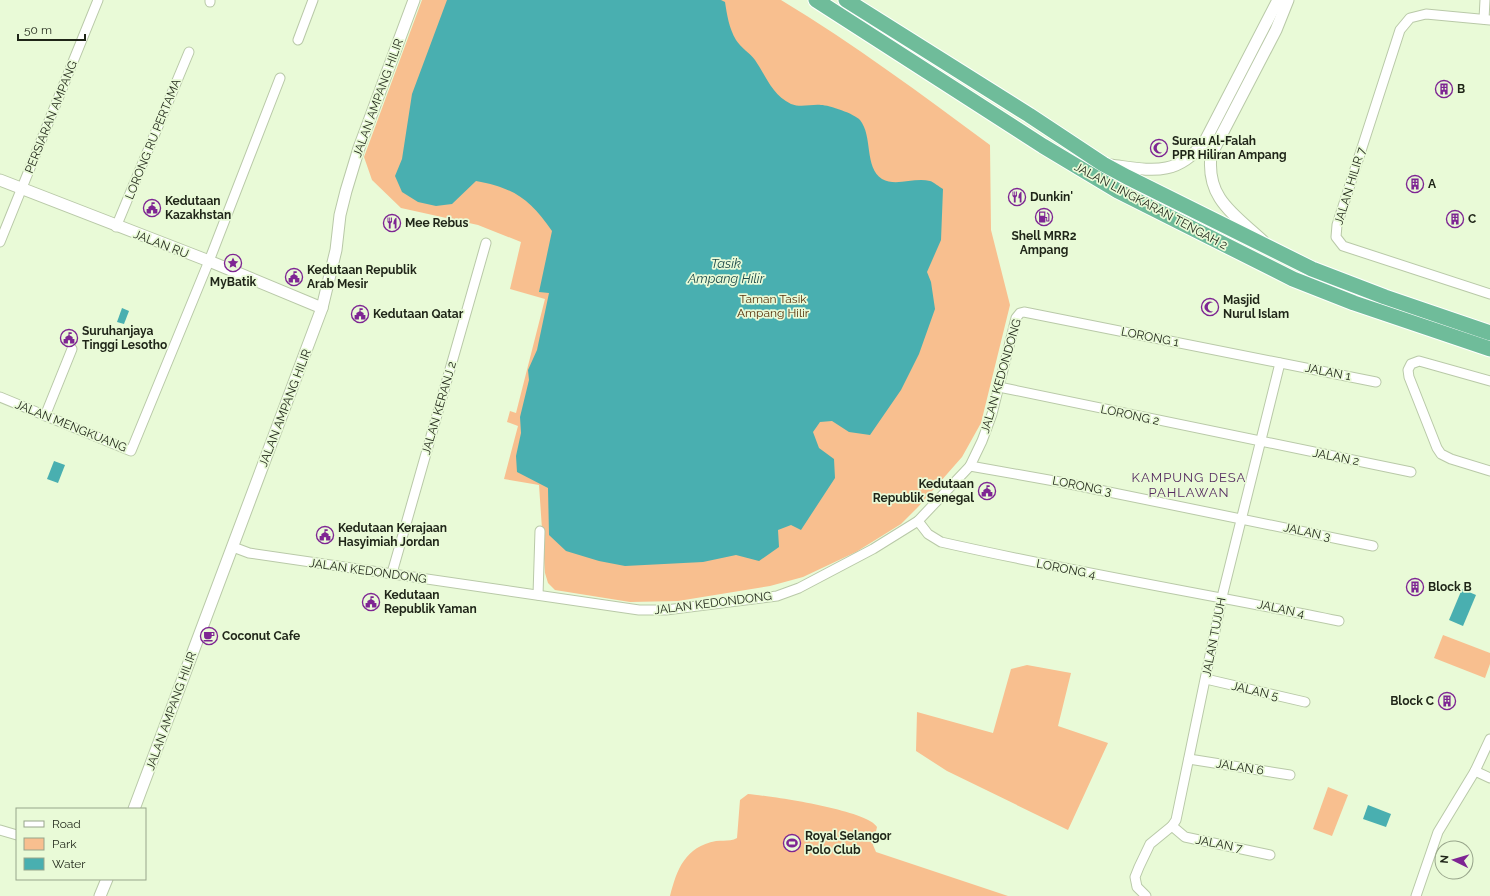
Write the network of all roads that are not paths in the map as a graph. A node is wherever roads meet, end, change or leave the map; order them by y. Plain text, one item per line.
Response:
1 (98, 0) edge
2 (313, 0) edge
3 (414, 0) edge
4 (816, 0) edge
5 (846, 0) edge
6 (1278, 0) edge
7 (1288, 0) edge
8 (1485, 0) edge
9 (1487, 20) edge
10 (298, 40) dead end
11 (189, 52) dead end
12 (280, 78) dead end
13 (1103, 164) junction
14 (0, 180) edge
15 (22, 189) junction
16 (116, 226) junction
17 (0, 242) edge
18 (486, 244) dead end
19 (1272, 250) junction
20 (208, 261) junction
21 (1490, 294) edge
22 (322, 308) junction
23 (1020, 313) joint
24 (1490, 333) edge
25 (1490, 348) edge
26 (72, 349) dead end
27 (1280, 363) junction
28 (1490, 381) edge
29 (1376, 382) dead end
30 (999, 387) junction
31 (0, 398) edge
32 (45, 416) junction
33 (1261, 441) junction
34 (970, 466) junction
35 (1490, 471) edge
36 (1411, 472) dead end
37 (1241, 519) junction
38 (918, 521) junction
39 (540, 530) dead end
40 (1373, 546) dead end
41 (232, 547) junction
42 (392, 573) junction
43 (538, 595) junction
44 (1222, 597) junction
45 (1339, 621) dead end
46 (1206, 680) junction
47 (1305, 702) dead end
48 (1490, 739) edge
49 (1189, 759) junction
50 (1476, 771) junction
51 (1290, 775) dead end
52 (1490, 778) edge
53 (134, 808) edge
54 (1172, 826) junction
55 (0, 830) edge
56 (16, 835) edge
57 (1270, 855) dead end
58 (106, 880) edge
59 (100, 896) edge
60 (1146, 896) edge
61 (1416, 896) edge

1 - 15 street, PERSIARAN AMPANG
2 - 10 street
3 - 22 street, JALAN AMPANG HILIR
4 - 25 highway, JALAN LINGKARAN TENGAH 2
5 - 13 highway, JALAN LINGKARAN TENGAH 2
6 - 13 street
7 - 19 street
8 - 9 street
9 - 21 street, JALAN HILIR 7
11 - 16 street, LORONG RU PERTAMA
12 - 20 street
13 - 19 highway, JALAN LINGKARAN TENGAH 2
14 - 15 street, JALAN RU
15 - 16 street, JALAN RU
15 - 17 street
16 - 20 street, JALAN RU
18 - 42 street, JALAN KERANJ 2
19 - 24 highway, JALAN LINGKARAN TENGAH 2
20 - 22 street, JALAN RU
20 - 32 street, JALAN MENGKUANG
22 - 41 street, JALAN AMPANG HILIR
23 - 27 street, LORONG 1
23 - 30 street, JALAN KEDONDONG
26 - 32 street
27 - 29 street, JALAN 1
27 - 33 street, JALAN TUJUH
28 - 35 street
30 - 33 street, LORONG 2
30 - 34 street, JALAN KEDONDONG
31 - 32 street, JALAN MENGKUANG
33 - 36 street, JALAN 2
33 - 37 street, JALAN TUJUH
34 - 37 street, LORONG 3
34 - 38 street, JALAN KEDONDONG
37 - 40 street, JALAN 3
37 - 44 street, JALAN TUJUH
38 - 43 street, JALAN KEDONDONG
38 - 44 street, LORONG 4
39 - 43 street
41 - 42 street, JALAN KEDONDONG
41 - 53 street, JALAN AMPANG HILIR
42 - 43 street, JALAN KEDONDONG
44 - 45 street, JALAN 4
44 - 46 street, JALAN TUJUH
46 - 47 street, JALAN 5
46 - 49 street, JALAN TUJUH
48 - 50 street
49 - 51 street, JALAN 6
49 - 54 street, JALAN TUJUH
50 - 52 street
50 - 61 street
54 - 57 street, JALAN 7
54 - 60 street
55 - 56 street
58 - 59 street

